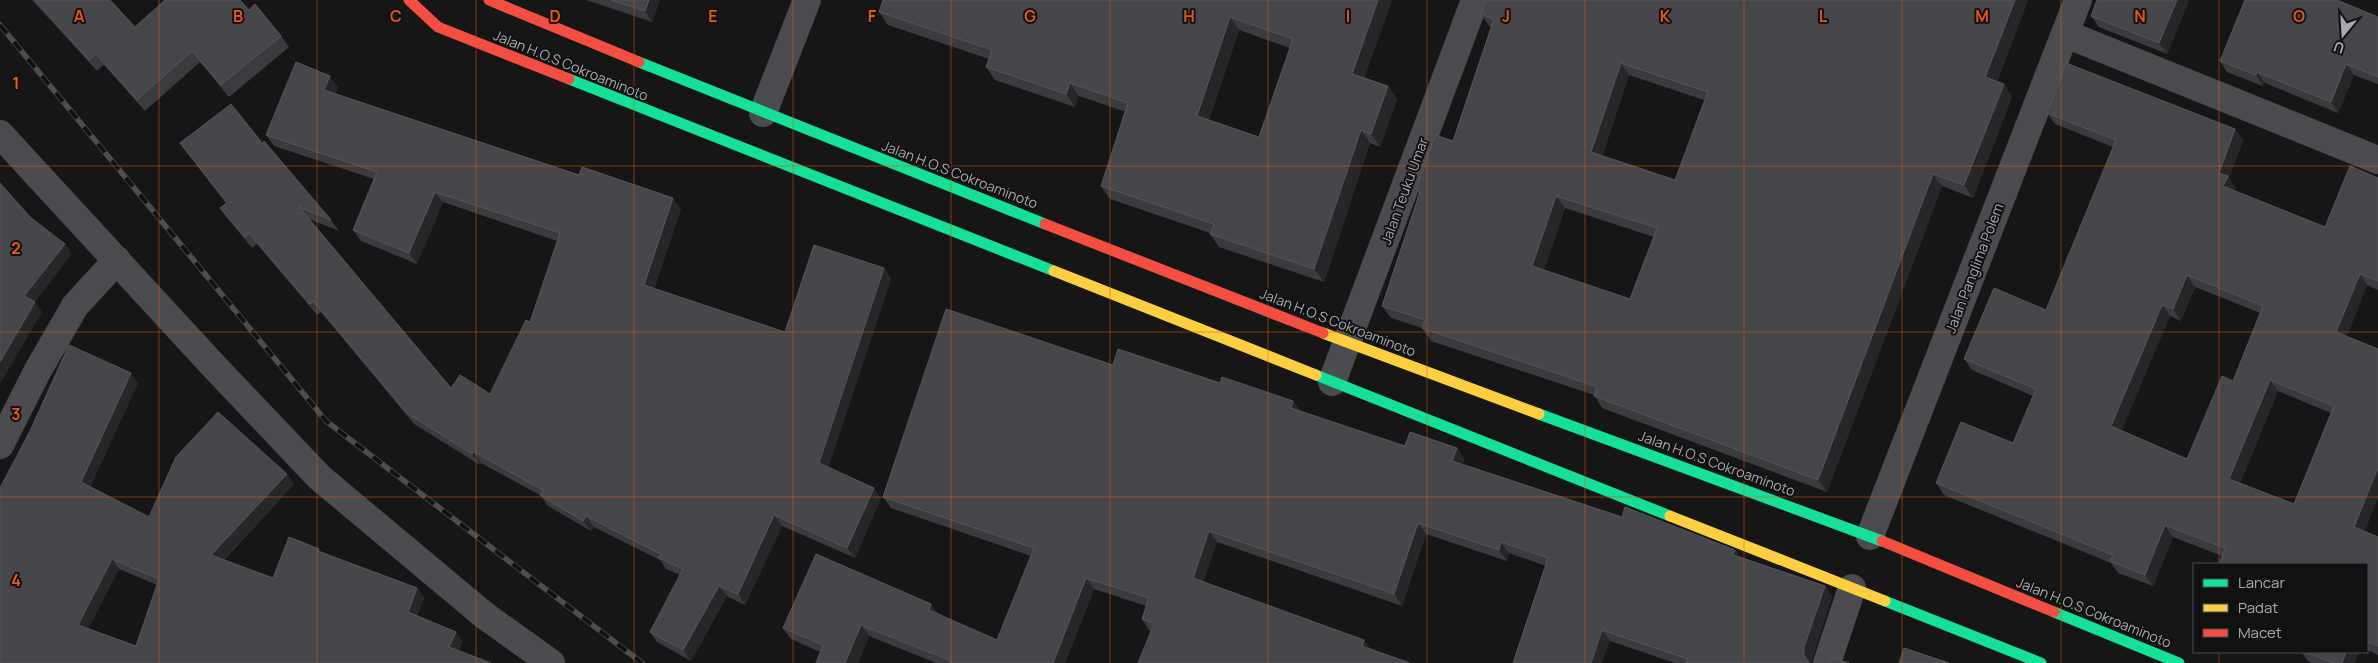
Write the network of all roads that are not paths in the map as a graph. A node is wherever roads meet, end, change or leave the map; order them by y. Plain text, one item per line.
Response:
1 (409, 0) edge
2 (489, 0) edge
3 (808, 0) edge
4 (1475, 0) edge
5 (2078, 0) edge
6 (2066, 34) junction
7 (763, 113) junction
8 (0, 134) edge
9 (2378, 160) edge
10 (116, 260) junction
11 (1348, 343) junction
12 (1332, 382) junction
13 (0, 445) edge
14 (1870, 536) junction
15 (1852, 588) junction
16 (551, 663) edge
17 (1827, 663) edge
18 (2042, 663) edge
19 (2179, 663) edge

1 - 12 main road, Jalan H.O.S Cokroaminoto
2 - 7 main road, Jalan H.O.S Cokroaminoto
3 - 7 street
4 - 11 street, Jalan Teuku Umar
5 - 6 street, Jalan Panglima Polem
6 - 9 street
6 - 14 street, Jalan Panglima Polem
7 - 11 main road, Jalan H.O.S Cokroaminoto
8 - 10 street
10 - 13 street
10 - 16 street
11 - 12 street, Jalan Teuku Umar
11 - 14 main road, Jalan H.O.S Cokroaminoto
12 - 15 main road, Jalan H.O.S Cokroaminoto
14 - 19 main road, Jalan H.O.S Cokroaminoto
15 - 17 street
15 - 18 main road, Jalan H.O.S Cokroaminoto

